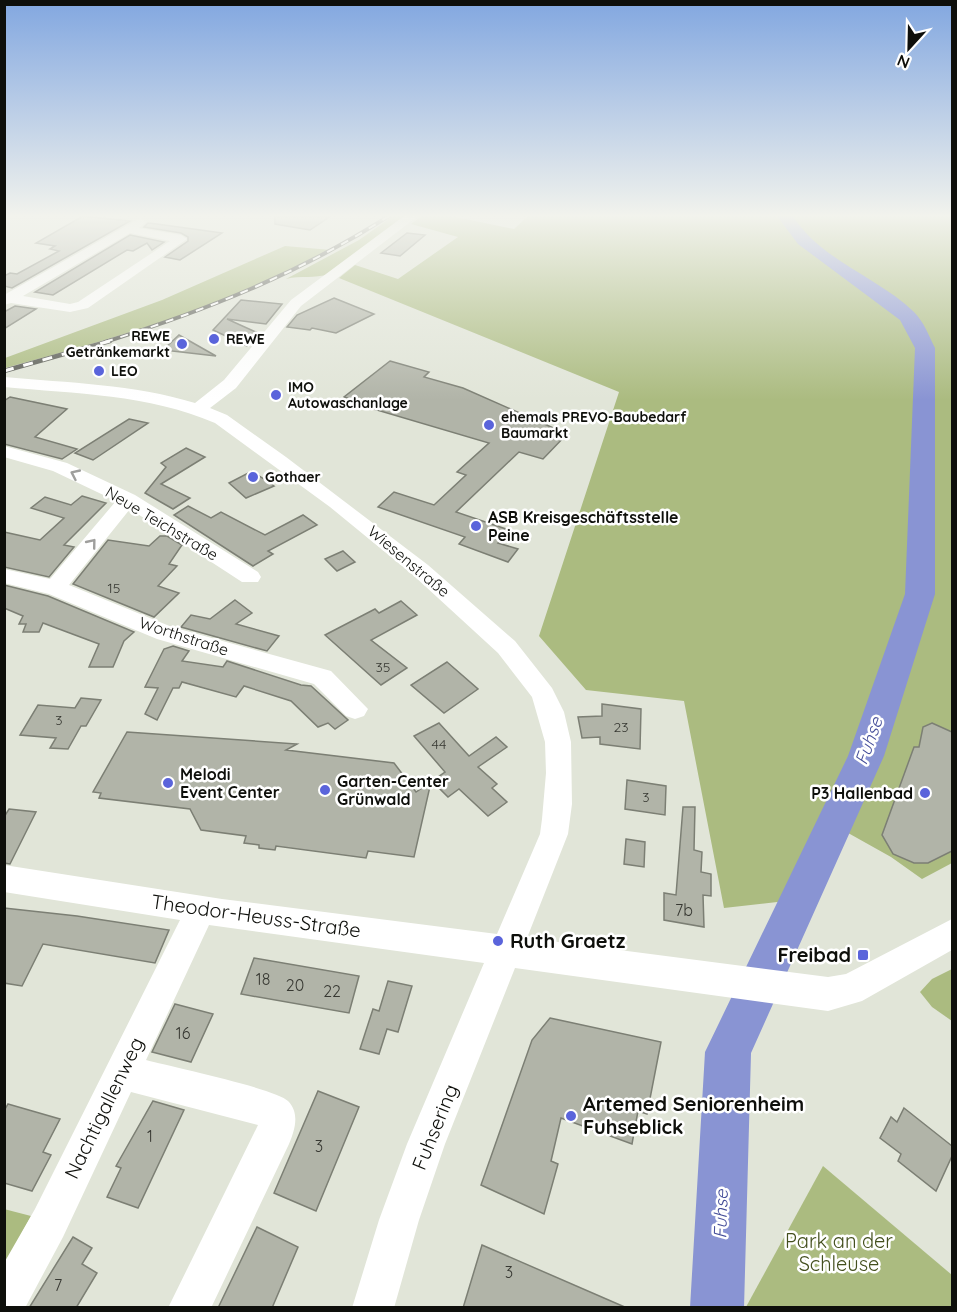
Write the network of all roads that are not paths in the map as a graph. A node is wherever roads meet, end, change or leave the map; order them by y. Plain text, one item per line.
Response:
1 (46, 277) edge
2 (124, 277) edge
3 (330, 277) edge
4 (7, 300) edge
5 (4, 382) edge
6 (199, 408) junction
7 (4, 450) edge
8 (128, 498) junction
9 (4, 576) edge
10 (249, 577) dead end
11 (55, 588) junction
12 (354, 709) dead end
13 (4, 878) edge
14 (201, 910) junction
15 (952, 934) edge
16 (508, 951) junction
17 (122, 1072) junction
18 (4, 1305) edge
19 (189, 1308) edge
20 (373, 1308) edge

1 - 4 street
2 - 4 street
3 - 6 street
5 - 6 street, Wiesenstraße
6 - 16 street, Wiesenstraße
8 -> 7 street, Neue Teichstraße
8 - 10 street, Neue Teichstraße
11 -> 8 street
9 - 11 street, Worthstraße
11 - 12 street, Worthstraße
13 - 14 street, Theodor-Heuss-Straße
14 - 16 street, Theodor-Heuss-Straße
14 - 17 street, Nachtigallenweg
15 - 16 street, Theodor-Heuss-Straße
16 - 20 street, Fuhsering
17 - 18 street, Nachtigallenweg
17 - 19 street

